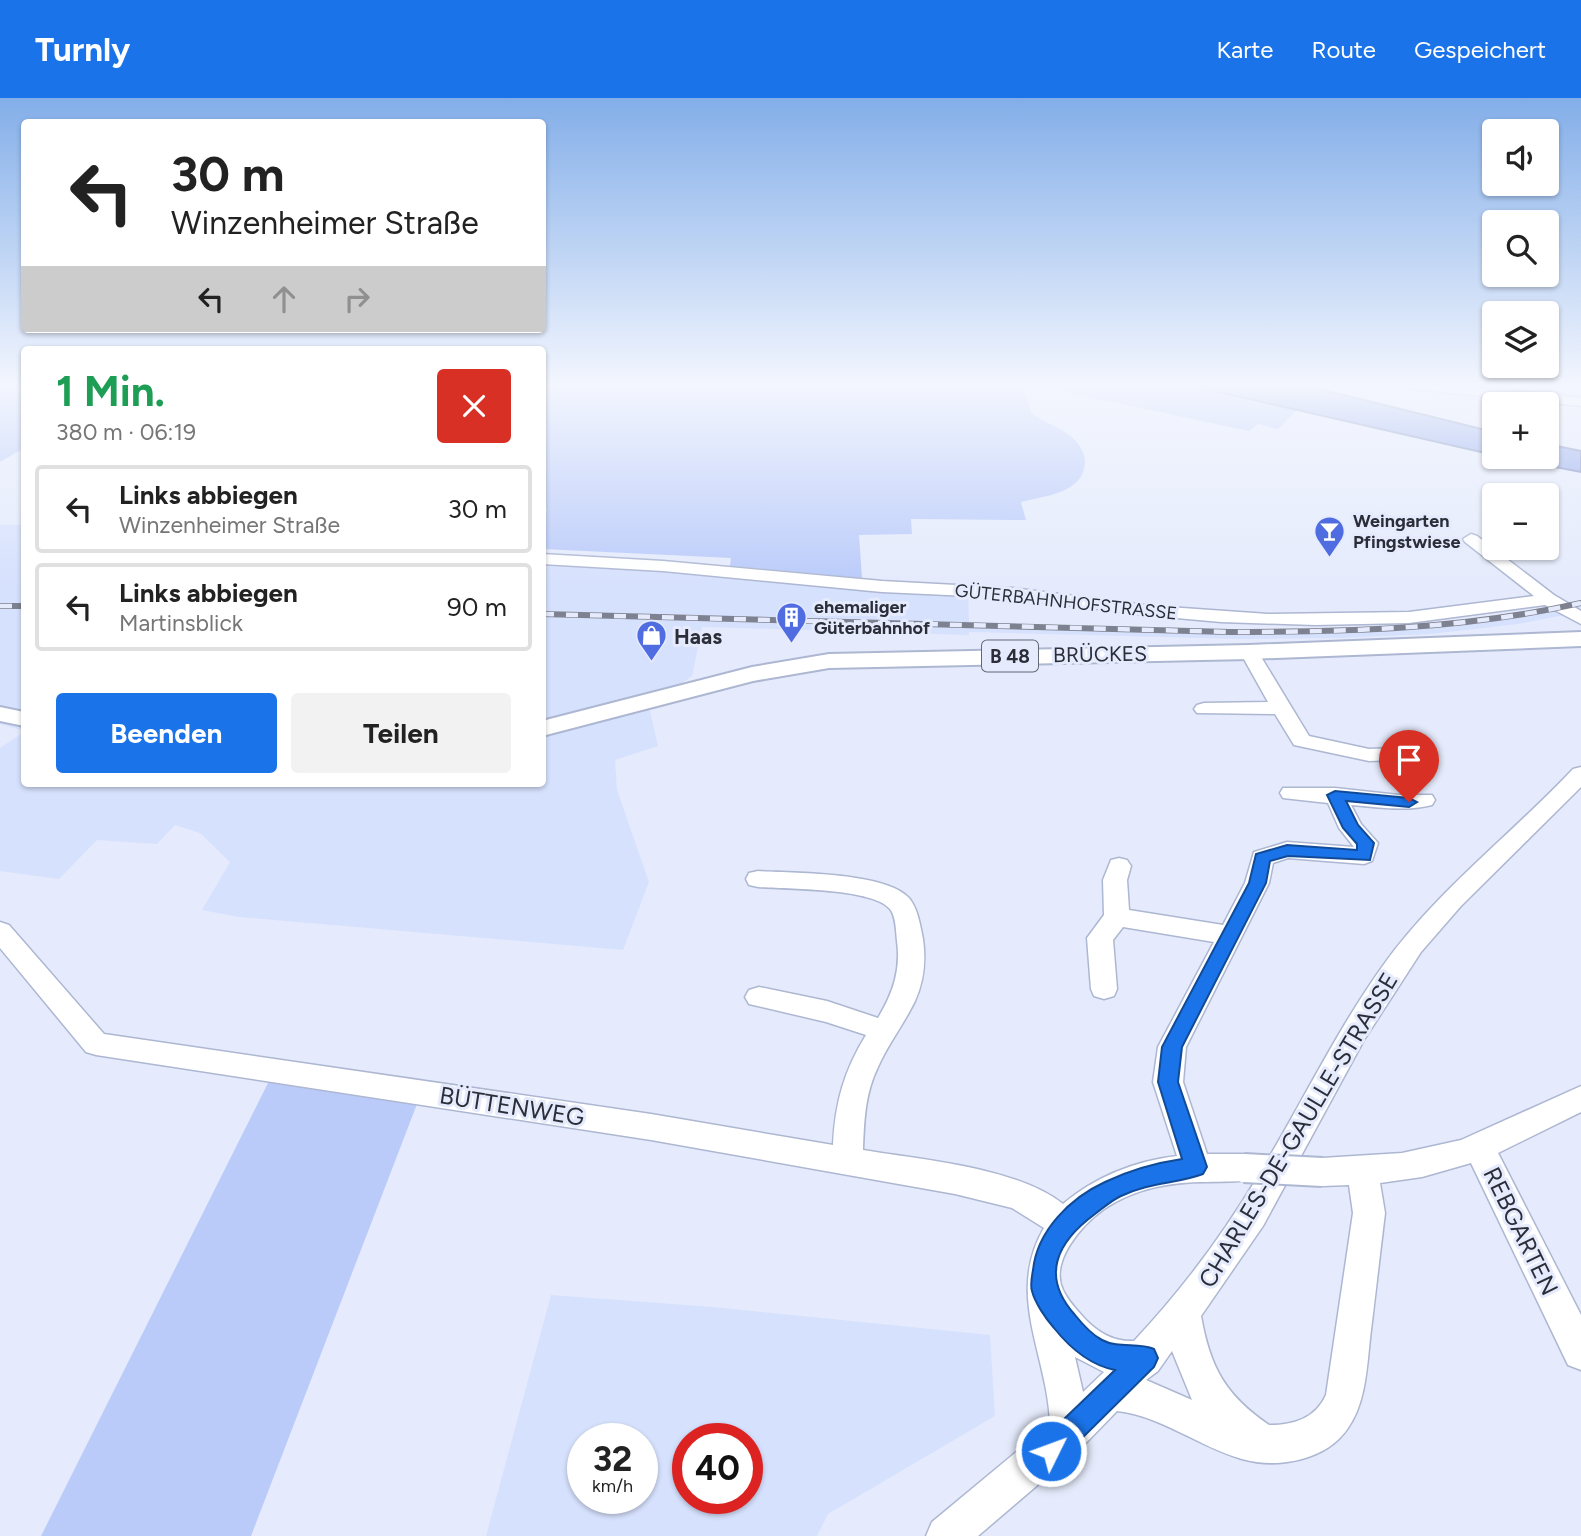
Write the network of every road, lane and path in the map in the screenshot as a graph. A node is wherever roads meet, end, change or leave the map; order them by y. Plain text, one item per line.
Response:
1 (1471, 539) dead end
2 (546, 559) edge
3 (1548, 599) junction
4 (1581, 619) edge
5 (1581, 639) edge
6 (1249, 652) junction
7 (1283, 708) junction
8 (1204, 709) dead end
9 (0, 714) edge
10 (21, 718) edge
11 (546, 728) edge
12 (1424, 753) dead end
13 (1581, 774) edge
14 (1291, 793) dead end
15 (1335, 795) junction
16 (1424, 800) dead end
17 (1118, 866) dead end
18 (758, 879) dead end
19 (1117, 917) junction
20 (0, 931) edge
21 (1229, 935) junction
22 (1104, 989) dead end
23 (759, 998) dead end
24 (883, 1030) junction
25 (1581, 1098) edge
26 (1479, 1147) junction
27 (847, 1161) junction
28 (1196, 1167) junction
29 (1322, 1172) joint
30 (1359, 1172) junction
31 (1064, 1225) junction
32 (1043, 1289) junction
33 (1183, 1313) junction
34 (1581, 1352) edge
35 (1145, 1358) junction
36 (1113, 1392) junction
37 (1069, 1434) junction
38 (1263, 1442) junction
39 (946, 1536) edge

1 - 3 street
2 - 3 street, GÜTERBAHNHOFSTRASSE
3 - 4 street
5 - 6 main road, BRÜCKES / B 48
6 - 7 street
6 - 11 main road, BRÜCKES / B 48
7 - 8 street
7 - 12 street
9 - 10 main road
13 - 33 street, CHARLES-DE-GAULLE-STRASSE
14 - 15 street
15 - 16 street
15 - 21 street
17 - 19 street
18 - 24 street
19 - 21 street
19 - 22 street
20 - 27 street, BÜTTENWEG
21 - 28 street
23 - 24 street
24 - 27 street
25 - 26 street
26 - 30 street
26 - 34 street, REBGARTEN
27 - 31 street, BÜTTENWEG
28 - 29 street, bridge
28 - 31 street
29 - 30 street
30 - 38 street
31 - 32 street
32 - 35 street
32 - 37 street
33 - 35 street, CHARLES-DE-GAULLE-STRASSE
33 - 38 street
35 - 36 street, CHARLES-DE-GAULLE-STRASSE
36 - 37 street, CHARLES-DE-GAULLE-STRASSE
36 - 38 street
37 - 39 street, CHARLES-DE-GAULLE-STRASSE

